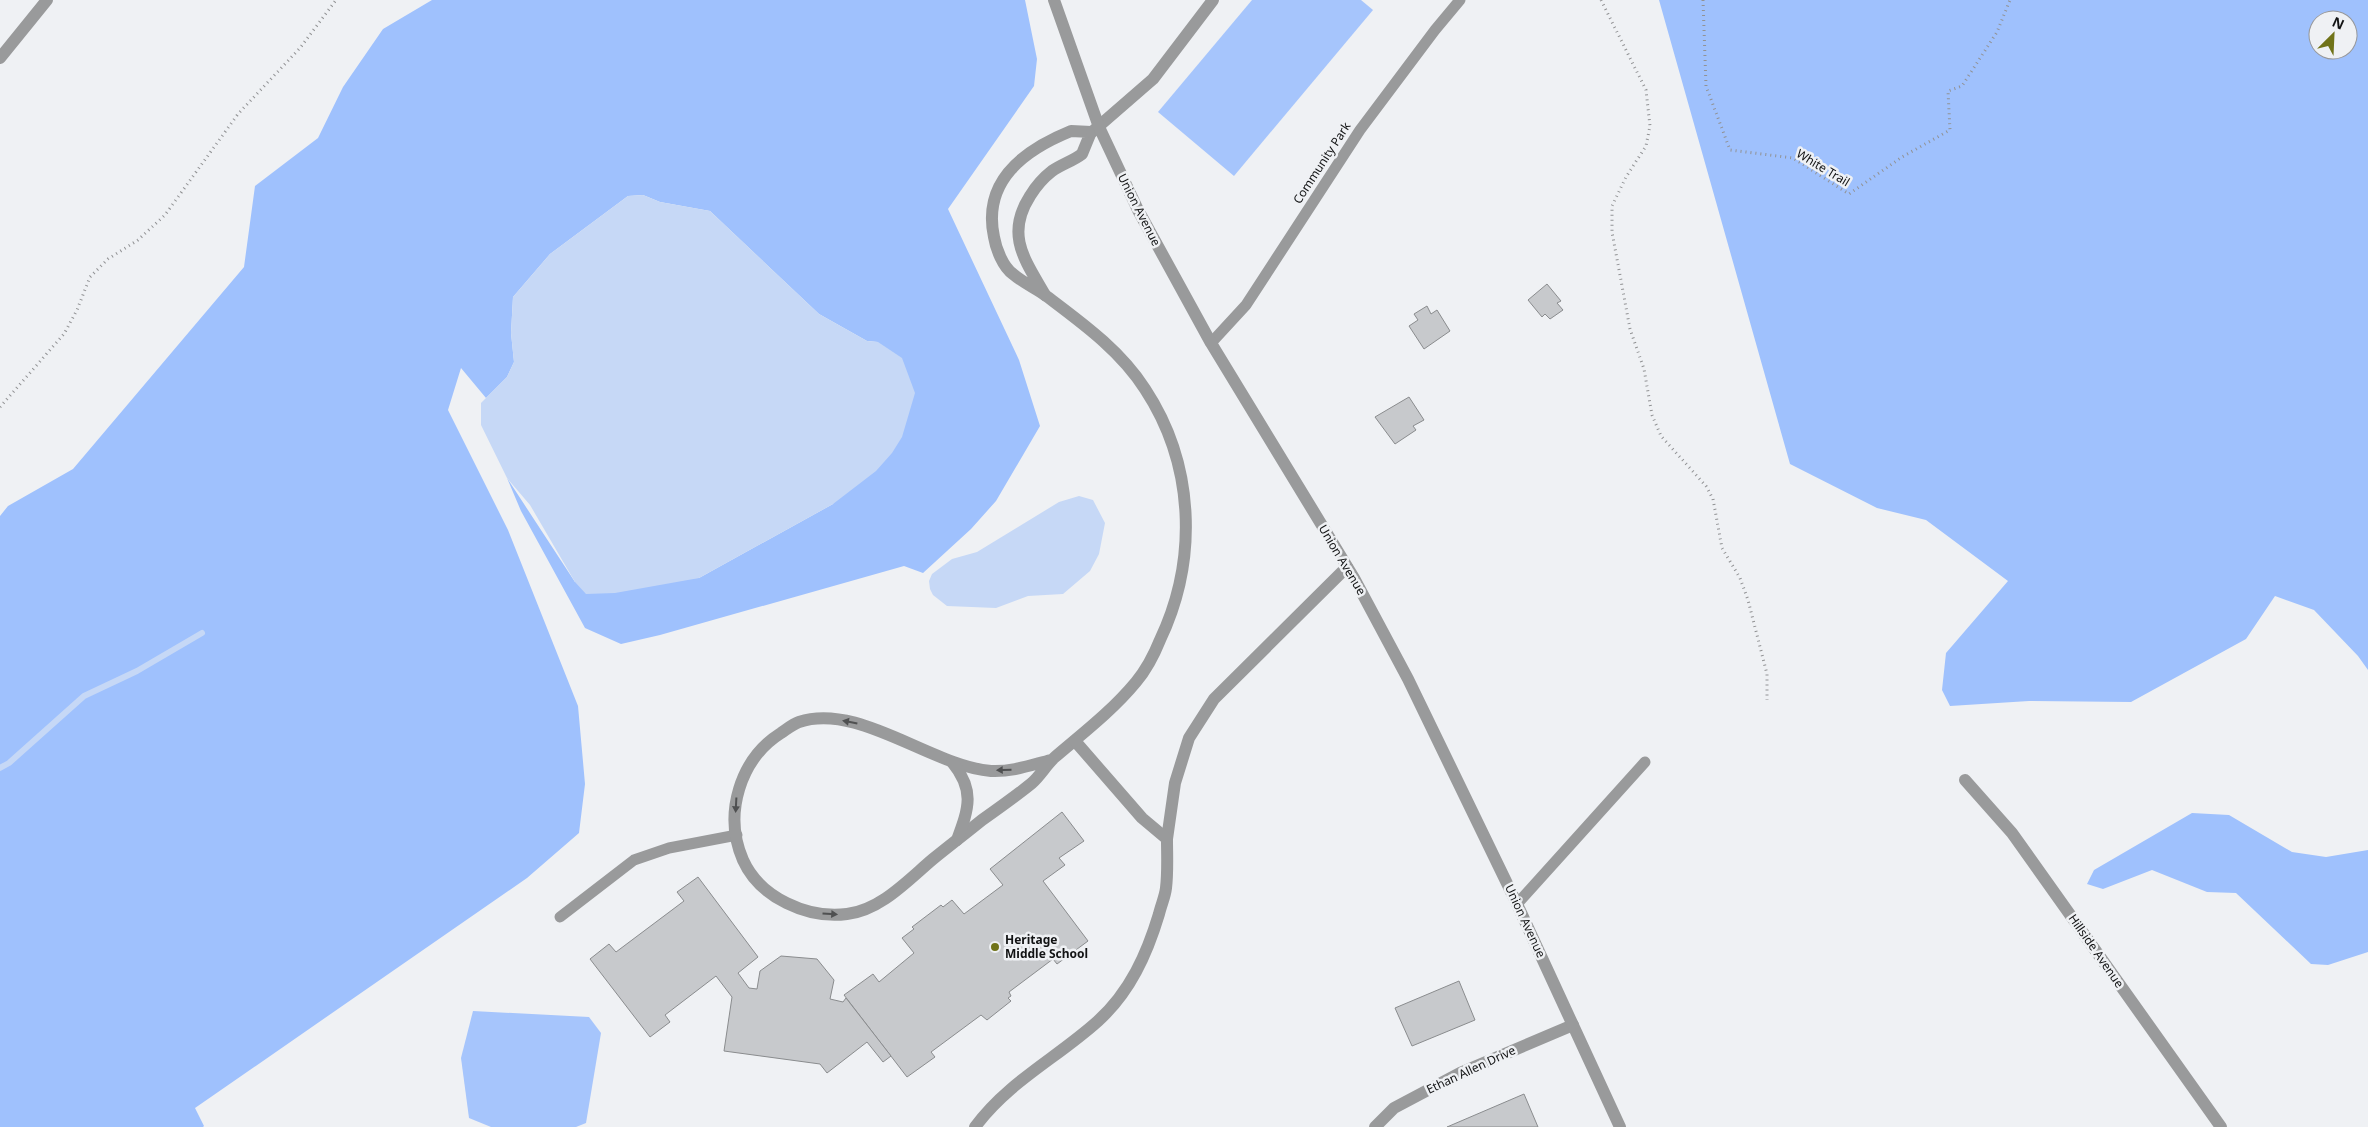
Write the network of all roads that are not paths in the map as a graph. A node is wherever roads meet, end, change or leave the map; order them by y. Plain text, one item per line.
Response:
1 (47, 0) edge
2 (1054, 0) edge
3 (1213, 0) edge
4 (1460, 0) edge
5 (0, 58) edge
6 (1095, 130) junction
7 (1045, 295) junction
8 (1211, 343) junction
9 (1347, 567) junction
10 (1075, 741) junction
11 (950, 760) junction
12 (1051, 760) junction
13 (1645, 762) dead end
14 (1965, 780) dead end
15 (736, 835) junction
16 (1167, 839) junction
17 (957, 840) junction
18 (1517, 904) junction
19 (560, 917) dead end
20 (1573, 1025) junction
21 (974, 1127) edge
22 (1375, 1127) edge
23 (1620, 1127) edge
24 (2221, 1127) edge

1 - 5 street
2 - 6 street, Union Avenue
3 - 6 street
4 - 8 lane, Community Park
6 - 7 street
6 - 7 street
6 - 8 street, Union Avenue
7 - 10 street
8 - 9 street, Union Avenue
9 - 16 street
9 - 18 street, Union Avenue
10 - 12 street
10 - 16 street
12 -> 11 street
11 -> 15 street
11 - 17 street
12 - 17 street
13 - 18 lane
14 - 24 street, Hillside Avenue
15 -> 17 street
15 - 19 lane
16 - 21 street
18 - 20 street, Union Avenue
20 - 22 street, Ethan Allen Drive
20 - 23 street, Union Avenue

